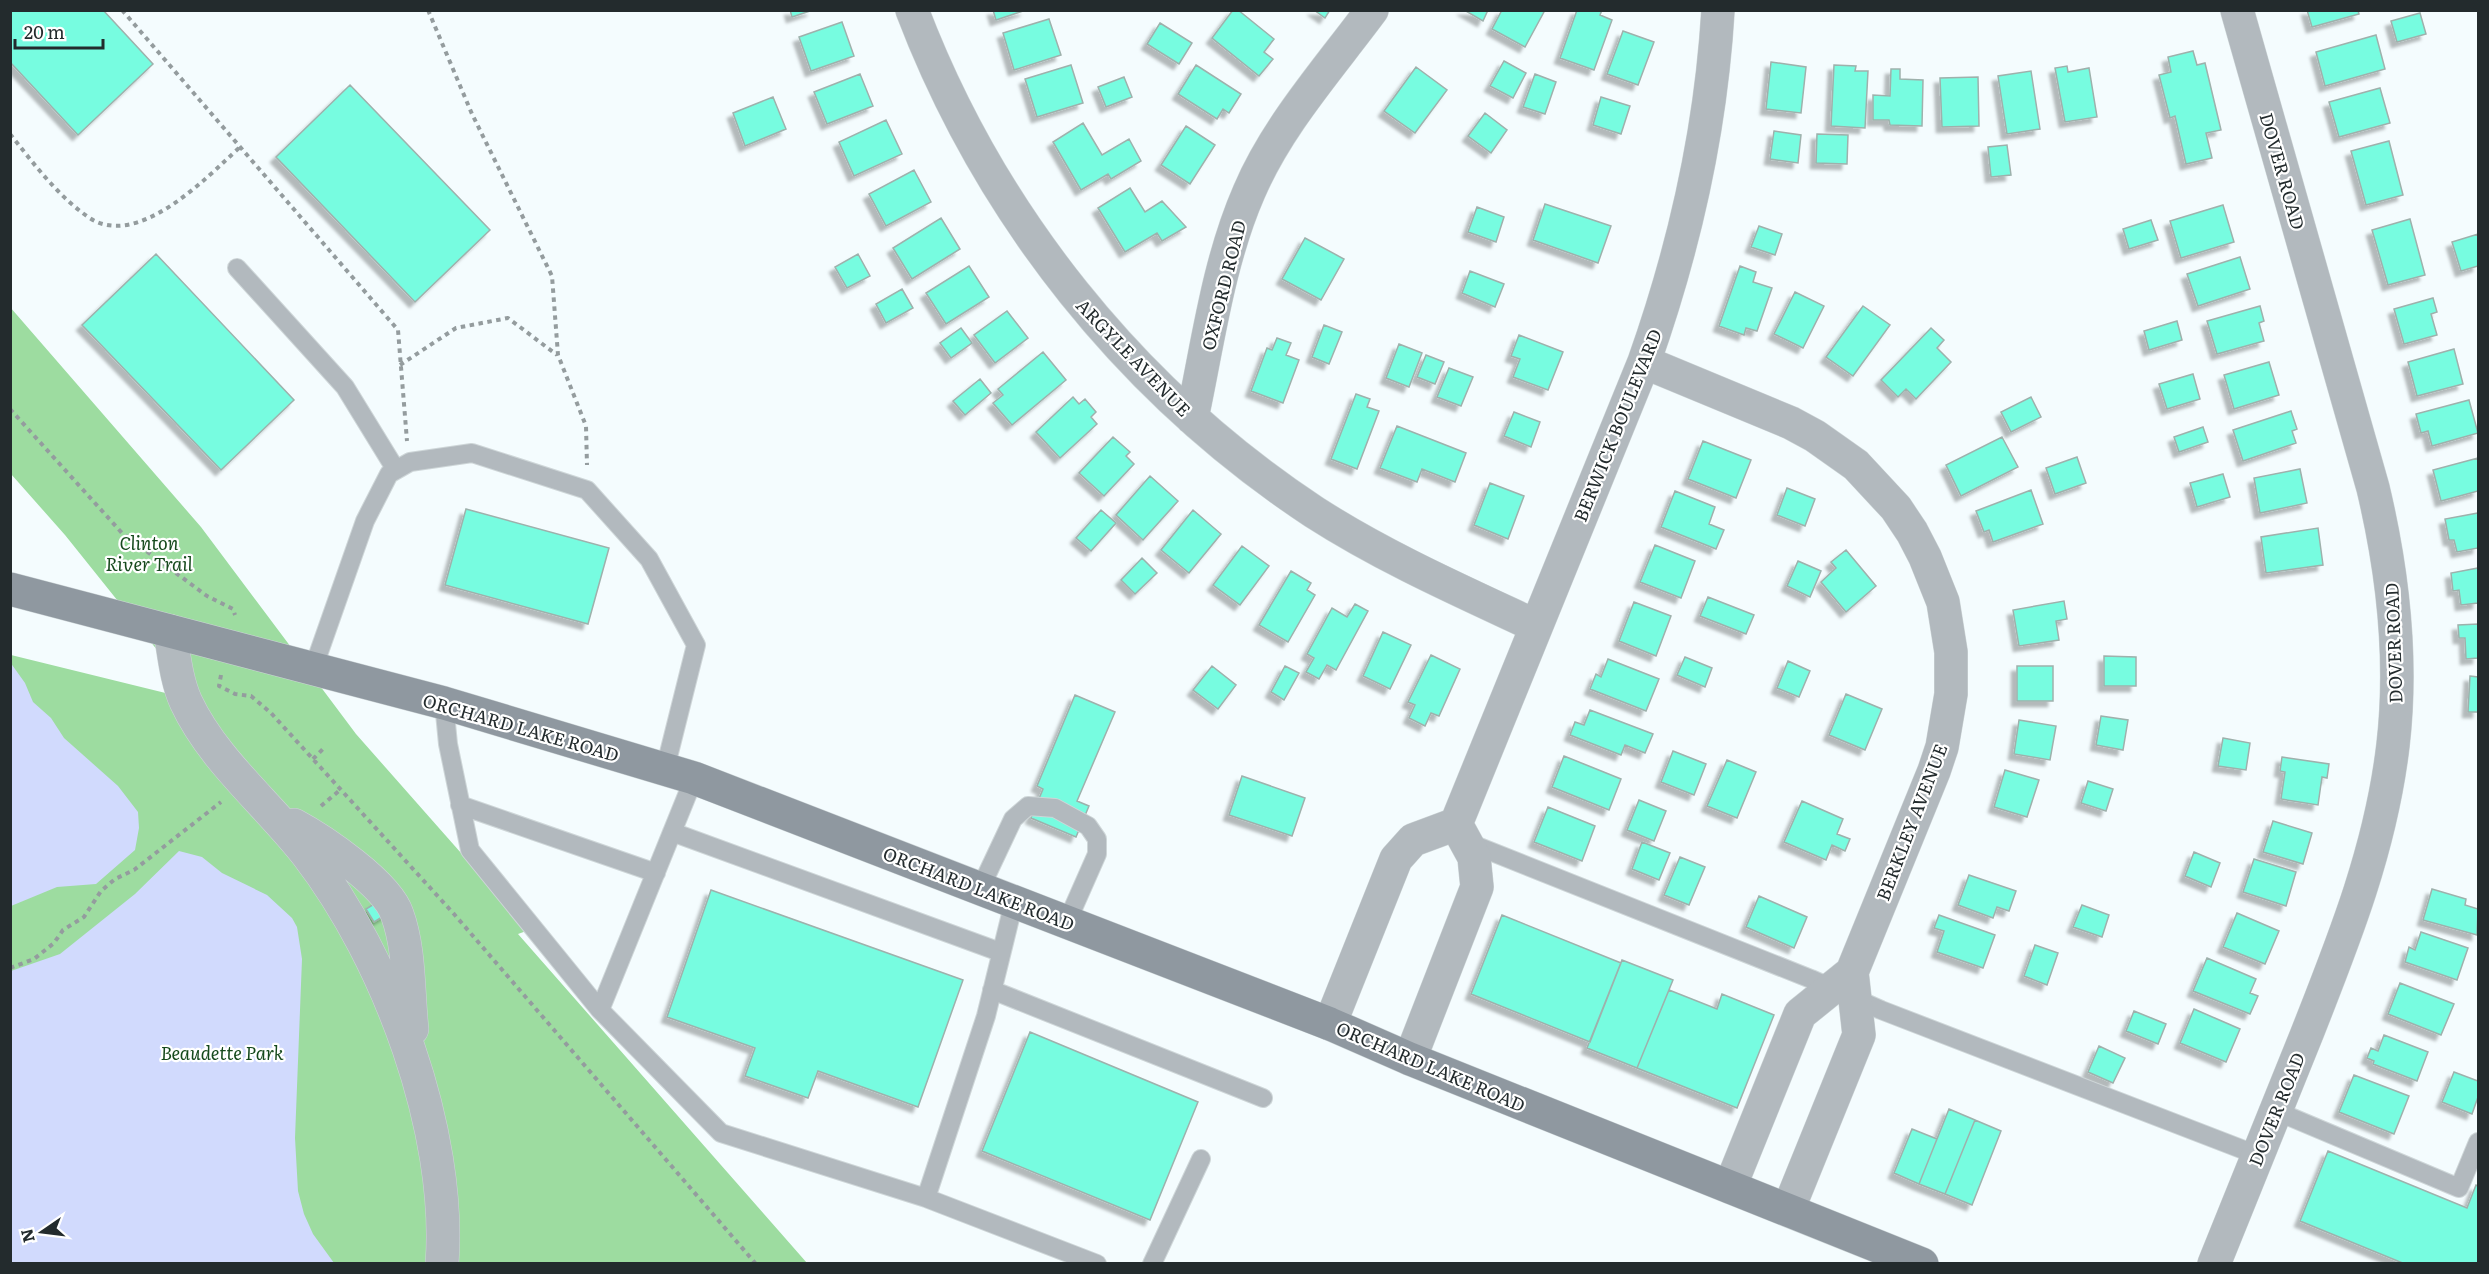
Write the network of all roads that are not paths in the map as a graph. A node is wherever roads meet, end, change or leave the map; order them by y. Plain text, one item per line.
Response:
1 (912, 10) edge
2 (1372, 10) edge
3 (1718, 10) edge
4 (2237, 10) edge
5 (237, 268) dead end
6 (1644, 362) junction
7 (1192, 418) junction
8 (403, 466) junction
9 (10, 589) edge
10 (1536, 626) junction
11 (170, 631) junction
12 (314, 669) junction
13 (444, 703) junction
14 (679, 774) junction
15 (460, 806) junction
16 (271, 812) junction
17 (672, 831) junction
18 (1462, 833) junction
19 (656, 873) junction
20 (980, 889) junction
21 (1014, 902) junction
22 (1067, 922) junction
23 (1000, 952) junction
24 (1846, 986) junction
25 (992, 990) junction
26 (600, 1010) junction
27 (1330, 1024) junction
28 (1410, 1059) junction
29 (418, 1078) junction
30 (1263, 1098) dead end
31 (2276, 1110) junction
32 (2478, 1142) edge
33 (2258, 1155) junction
34 (1201, 1158) dead end
35 (1730, 1187) junction
36 (926, 1198) junction
37 (1788, 1210) junction
38 (442, 1263) edge
39 (1096, 1263) edge
40 (1152, 1263) edge
41 (1922, 1263) edge
42 (2214, 1263) edge

1 - 7 street, ARGYLE AVENUE
2 - 7 street, OXFORD ROAD
3 - 6 street, BERWICK BOULEVARD
4 - 31 street, DOVER ROAD
5 - 8 lane
6 - 10 street, BERWICK BOULEVARD
6 - 24 street, BERKLEY AVENUE
7 - 10 street, ARGYLE AVENUE
8 - 12 lane
8 - 14 lane
9 - 11 main road, ORCHARD LAKE ROAD
10 - 18 street, BERWICK BOULEVARD
11 - 12 main road, ORCHARD LAKE ROAD
11 - 16 street
12 - 13 main road, ORCHARD LAKE ROAD
13 - 14 main road, ORCHARD LAKE ROAD
13 - 15 lane
14 - 17 lane
14 - 20 main road, ORCHARD LAKE ROAD
15 - 19 lane
15 - 26 lane
16 - 29 street
16 - 29 street
17 - 19 lane
17 - 23 lane
18 - 24 lane
18 - 27 street
18 - 28 street
19 - 26 lane
20 - 21 main road, ORCHARD LAKE ROAD
20 - 22 lane
21 - 22 main road, ORCHARD LAKE ROAD
21 - 23 lane
22 - 27 main road, ORCHARD LAKE ROAD
23 - 25 lane
24 - 33 lane
24 - 35 street, BERKLEY AVENUE
24 - 37 street, BERKLEY AVENUE
25 - 30 lane
25 - 36 lane
26 - 36 lane
27 - 28 main road, ORCHARD LAKE ROAD
28 - 35 main road, ORCHARD LAKE ROAD
29 - 38 street
31 - 32 lane
31 - 33 street, DOVER ROAD
33 - 42 street, DOVER ROAD
34 - 40 lane
35 - 37 main road, ORCHARD LAKE ROAD
36 - 39 lane
37 - 41 main road, ORCHARD LAKE ROAD

